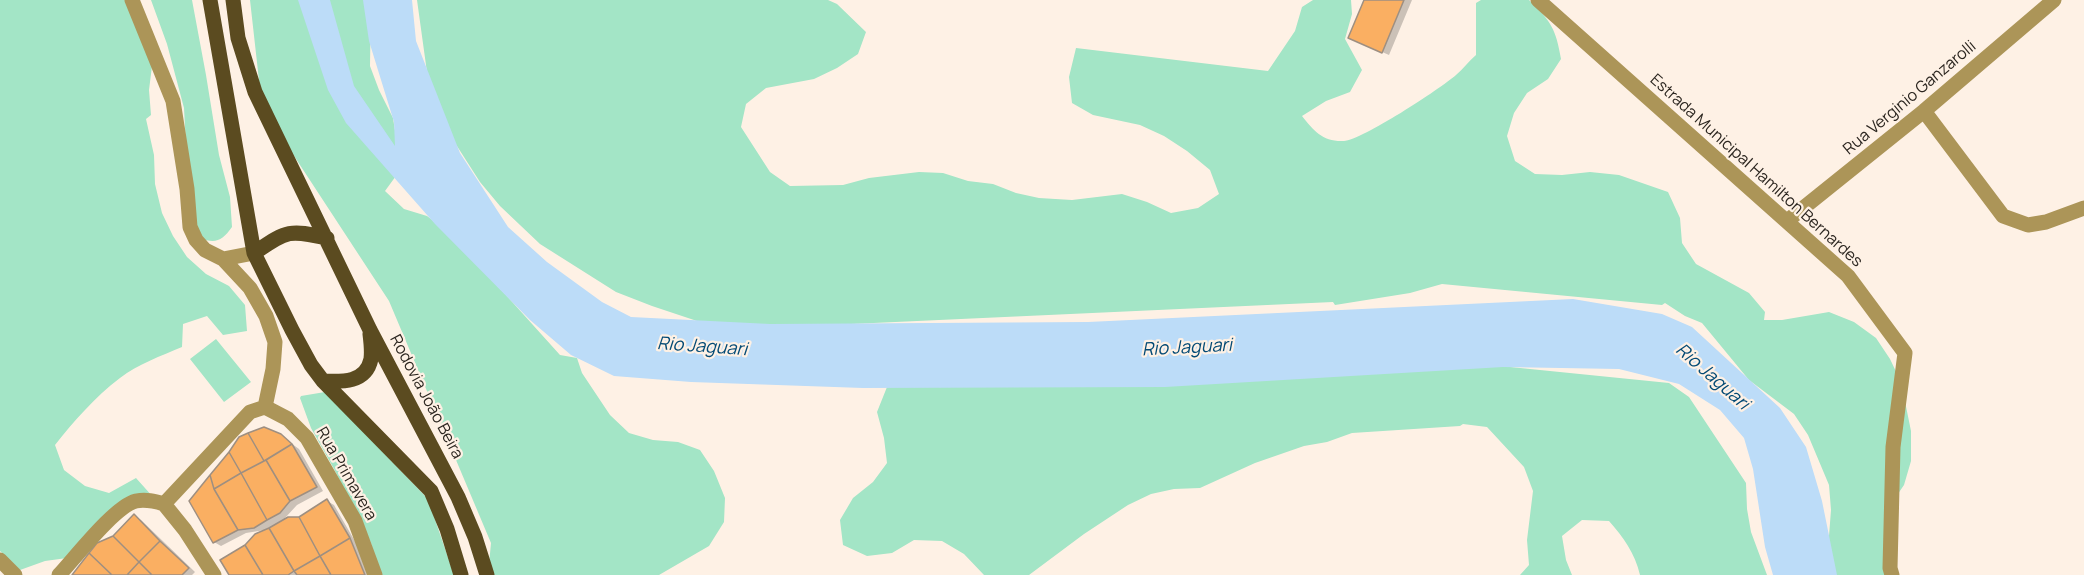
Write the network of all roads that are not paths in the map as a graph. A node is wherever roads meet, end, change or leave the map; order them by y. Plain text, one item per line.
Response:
1 (132, 0) edge
2 (210, 0) edge
3 (233, 0) edge
4 (1538, 0) edge
5 (2054, 0) edge
6 (1924, 111) junction
7 (2084, 208) edge
8 (1787, 221) junction
9 (327, 238) junction
10 (254, 253) junction
11 (223, 259) junction
12 (370, 330) junction
13 (323, 381) junction
14 (265, 407) junction
15 (164, 504) junction
16 (0, 560) edge
17 (15, 575) edge
18 (59, 575) edge
19 (214, 575) edge
20 (375, 575) edge
21 (461, 575) edge
22 (487, 575) edge
23 (1892, 575) edge

1 - 11 street
2 - 10 main road
3 - 9 main road, Rodovia João Beira
4 - 8 street, Estrada Municipal Hamilton Bernardes
5 - 6 street, Rua Verginio Ganzarolli
6 - 7 street
6 - 8 street, Rua Verginio Ganzarolli
8 - 23 street, Estrada Municipal Hamilton Bernardes
9 - 10 main road
9 - 12 main road, Rodovia João Beira
10 - 11 street
10 - 13 main road
11 - 14 street
12 - 13 main road
12 - 22 main road, Rodovia João Beira
13 - 21 main road
14 - 15 street
14 - 20 street, Rua Primavera
15 - 18 street
15 - 19 street
16 - 17 street

